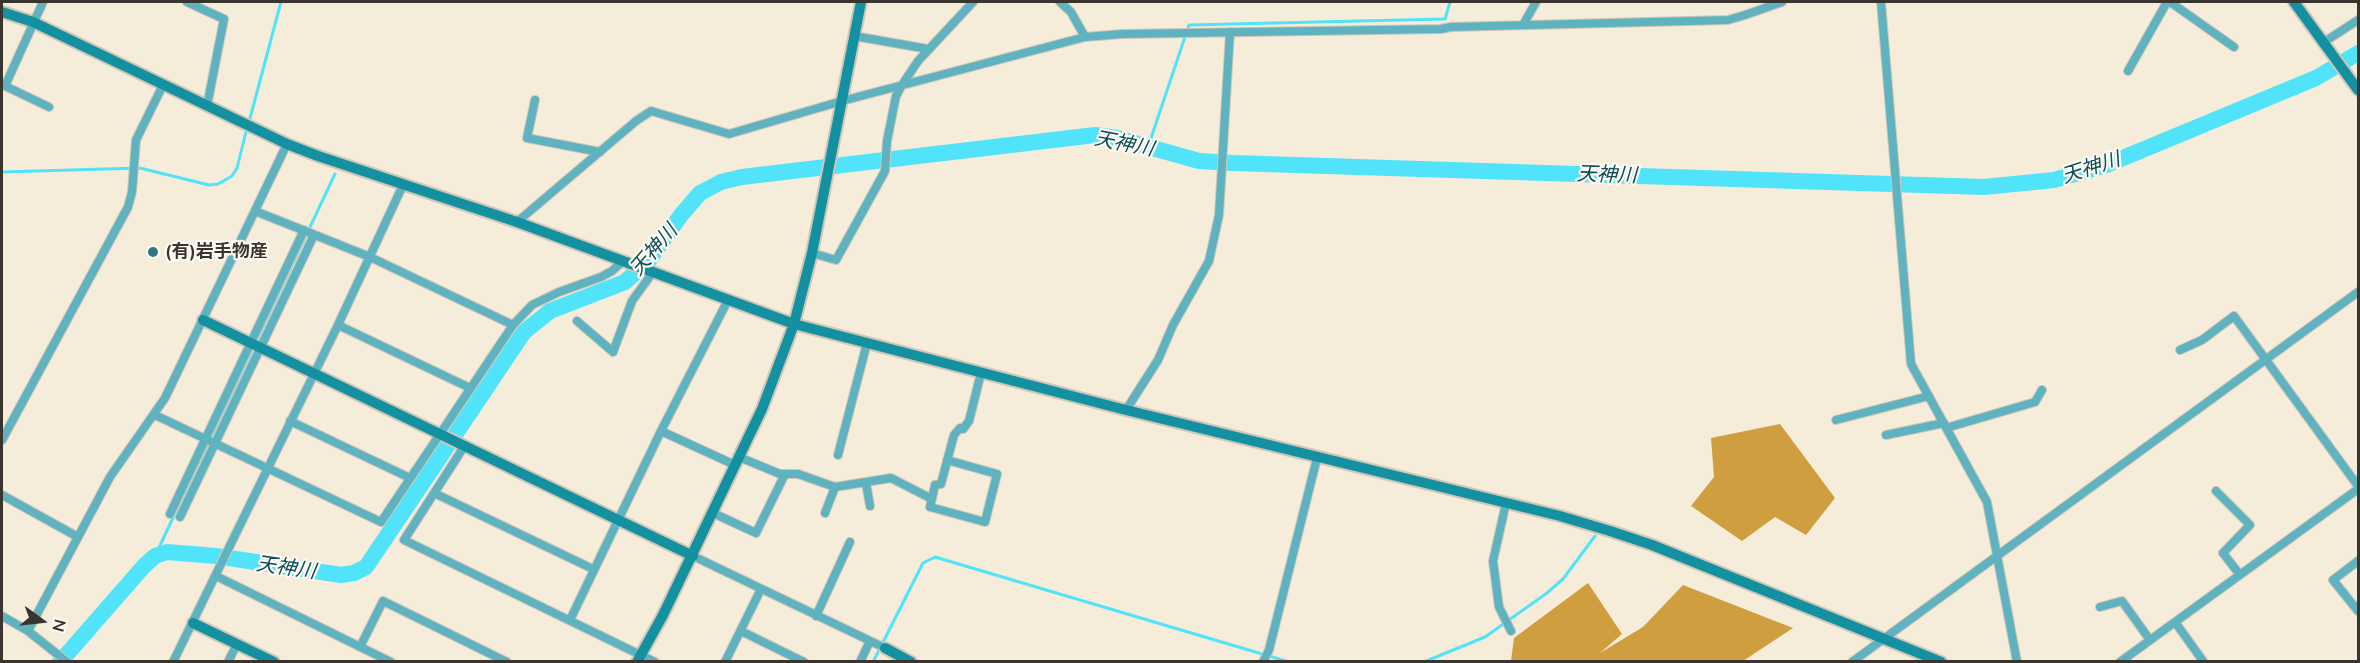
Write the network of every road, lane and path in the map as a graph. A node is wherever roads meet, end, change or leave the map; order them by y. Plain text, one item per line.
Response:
1 (44, 2) edge
2 (187, 2) edge
3 (861, 2) edge
4 (973, 2) edge
5 (1060, 2) edge
6 (1536, 2) edge
7 (1782, 2) edge
8 (1881, 2) edge
9 (2169, 2) edge
10 (2294, 2) edge
11 (2, 12) edge
12 (2358, 20) edge
13 (33, 22) junction
14 (1523, 25) junction
15 (1230, 32) junction
16 (854, 36) junction
17 (1085, 37) junction
18 (2324, 42) junction
19 (2234, 46) dead end
20 (928, 50) junction
21 (2128, 71) dead end
22 (163, 85) junction
23 (902, 85) junction
24 (2358, 90) edge
25 (535, 100) dead end
26 (842, 101) junction
27 (207, 106) junction
28 (49, 107) dead end
29 (287, 144) junction
30 (600, 152) junction
31 (403, 185) junction
32 (255, 211) junction
33 (518, 222) junction
34 (304, 230) junction
35 (314, 235) junction
36 (812, 253) junction
37 (370, 257) junction
38 (623, 261) junction
39 (653, 272) junction
40 (2358, 292) edge
41 (728, 300) junction
42 (203, 320) junction
43 (577, 321) dead end
44 (794, 324) junction
45 (338, 325) junction
46 (513, 325) junction
47 (867, 343) junction
48 (256, 345) junction
49 (2180, 350) dead end
50 (2268, 359) junction
51 (314, 373) junction
52 (981, 373) junction
53 (470, 388) junction
54 (2042, 390) dead end
55 (1929, 396) junction
56 (1126, 410) junction
57 (155, 415) junction
58 (1836, 420) dead end
59 (290, 421) junction
60 (1945, 426) junction
61 (661, 431) junction
62 (441, 434) junction
63 (1886, 435) dead end
64 (2, 440) edge
65 (205, 440) junction
66 (214, 444) junction
67 (465, 445) junction
68 (838, 455) dead end
69 (1317, 458) junction
70 (947, 460) junction
71 (737, 461) junction
72 (268, 469) junction
73 (785, 474) junction
74 (410, 478) junction
75 (866, 483) junction
76 (2358, 487) edge
77 (835, 488) junction
78 (2216, 491) dead end
79 (434, 493) junction
80 (2, 495) edge
81 (932, 499) junction
82 (1506, 503) junction
83 (870, 506) dead end
84 (713, 513) junction
85 (825, 513) dead end
86 (170, 514) dead end
87 (180, 517) dead end
88 (618, 520) junction
89 (78, 537) junction
90 (850, 542) dead end
91 (1998, 555) junction
92 (693, 556) junction
93 (2358, 561) edge
94 (593, 569) junction
95 (2240, 575) junction
96 (216, 576) junction
97 (761, 589) junction
98 (2100, 607) dead end
99 (2358, 611) edge
100 (2, 616) edge
101 (816, 616) junction
102 (570, 620) junction
103 (193, 622) junction
104 (2175, 622) junction
105 (28, 631) junction
106 (741, 631) junction
107 (1511, 632) dead end
108 (1884, 639) junction
109 (2150, 640) junction
110 (870, 641) junction
111 (237, 644) junction
112 (360, 647) junction
113 (882, 647) joint
114 (639, 658) edge
115 (1264, 660) edge
116 (2203, 661) edge
117 (67, 662) edge
118 (173, 662) edge
119 (228, 662) edge
120 (274, 662) edge
121 (391, 662) edge
122 (507, 662) edge
123 (655, 662) edge
124 (725, 662) edge
125 (804, 662) edge
126 (860, 662) edge
127 (912, 662) edge
128 (1852, 662) edge
129 (1941, 662) edge
130 (2018, 662) edge
131 (2120, 662) edge

1 - 13 street
2 - 27 street
3 - 16 street
4 - 20 street
5 - 17 street
6 - 14 street
7 - 14 street
8 - 55 street
9 - 19 street
9 - 21 street
10 - 18 street
11 - 13 street
12 - 18 street
13 - 22 street
13 - 28 street
14 - 15 street
15 - 17 street
15 - 56 street
16 - 20 street
16 - 26 street
17 - 23 street
18 - 24 street
20 - 23 street
22 - 27 street
22 - 64 street
23 - 26 street
23 - 36 street
25 - 30 street
26 - 30 street
26 - 36 street
27 - 29 street
29 - 31 street
29 - 32 street
30 - 33 street
31 - 33 street
31 - 37 street
32 - 34 street
32 - 42 street
33 - 38 street
34 - 35 street
34 - 48 street
35 - 37 street
35 - 48 street
36 - 44 street
37 - 45 street
37 - 46 street
38 - 39 street
38 - 46 street
39 - 41 street
39 - 43 street
40 - 50 street
41 - 44 street
41 - 61 street
42 - 48 street
42 - 57 street
44 - 47 street
44 - 71 street
45 - 51 street
45 - 53 street
46 - 53 street
47 - 52 street
47 - 68 street
48 - 51 street
48 - 65 street
48 - 66 street
49 - 50 street
50 - 76 street
50 - 91 street
51 - 59 street
51 - 62 street
52 - 56 street
52 - 70 street
53 - 62 street
54 - 60 street
55 - 58 street
55 - 60 street
56 - 69 street
57 - 65 street
57 - 89 street
59 - 72 street
59 - 74 street
60 - 63 street
60 - 91 street
61 - 71 street
61 - 88 street
62 - 67 street
62 - 74 street
65 - 66 street
65 - 86 street
66 - 72 street
66 - 87 street
67 - 79 street
67 - 88 street
69 - 82 street
69 - 115 street
70 - 81 street
70 - 81 street
71 - 73 street
71 - 84 street
72 - 74 street
72 - 96 street
73 - 77 street
73 - 84 street
75 - 77 street
75 - 81 street
75 - 83 street
76 - 95 street
77 - 85 street
78 - 95 street
79 - 94 street
79 - 102 street
80 - 89 street
82 - 107 street
82 - 108 street
84 - 92 street
88 - 92 street
88 - 94 street
89 - 105 street
90 - 101 street
91 - 108 street
91 - 130 street
92 - 97 street
92 - 114 street
93 - 99 street
94 - 102 street
95 - 104 street
96 - 103 street
96 - 112 street
97 - 101 street
97 - 106 street
98 - 109 street
100 - 105 street
101 - 110 street
102 - 114 street
103 - 111 street
103 - 118 street
104 - 109 street
104 - 116 street
105 - 117 street
106 - 124 street
106 - 125 street
108 - 128 street
108 - 129 street
109 - 131 street
110 - 113 street
110 - 126 street
111 - 119 street
111 - 120 street
112 - 121 street
112 - 122 street
113 - 127 street
114 - 123 street

